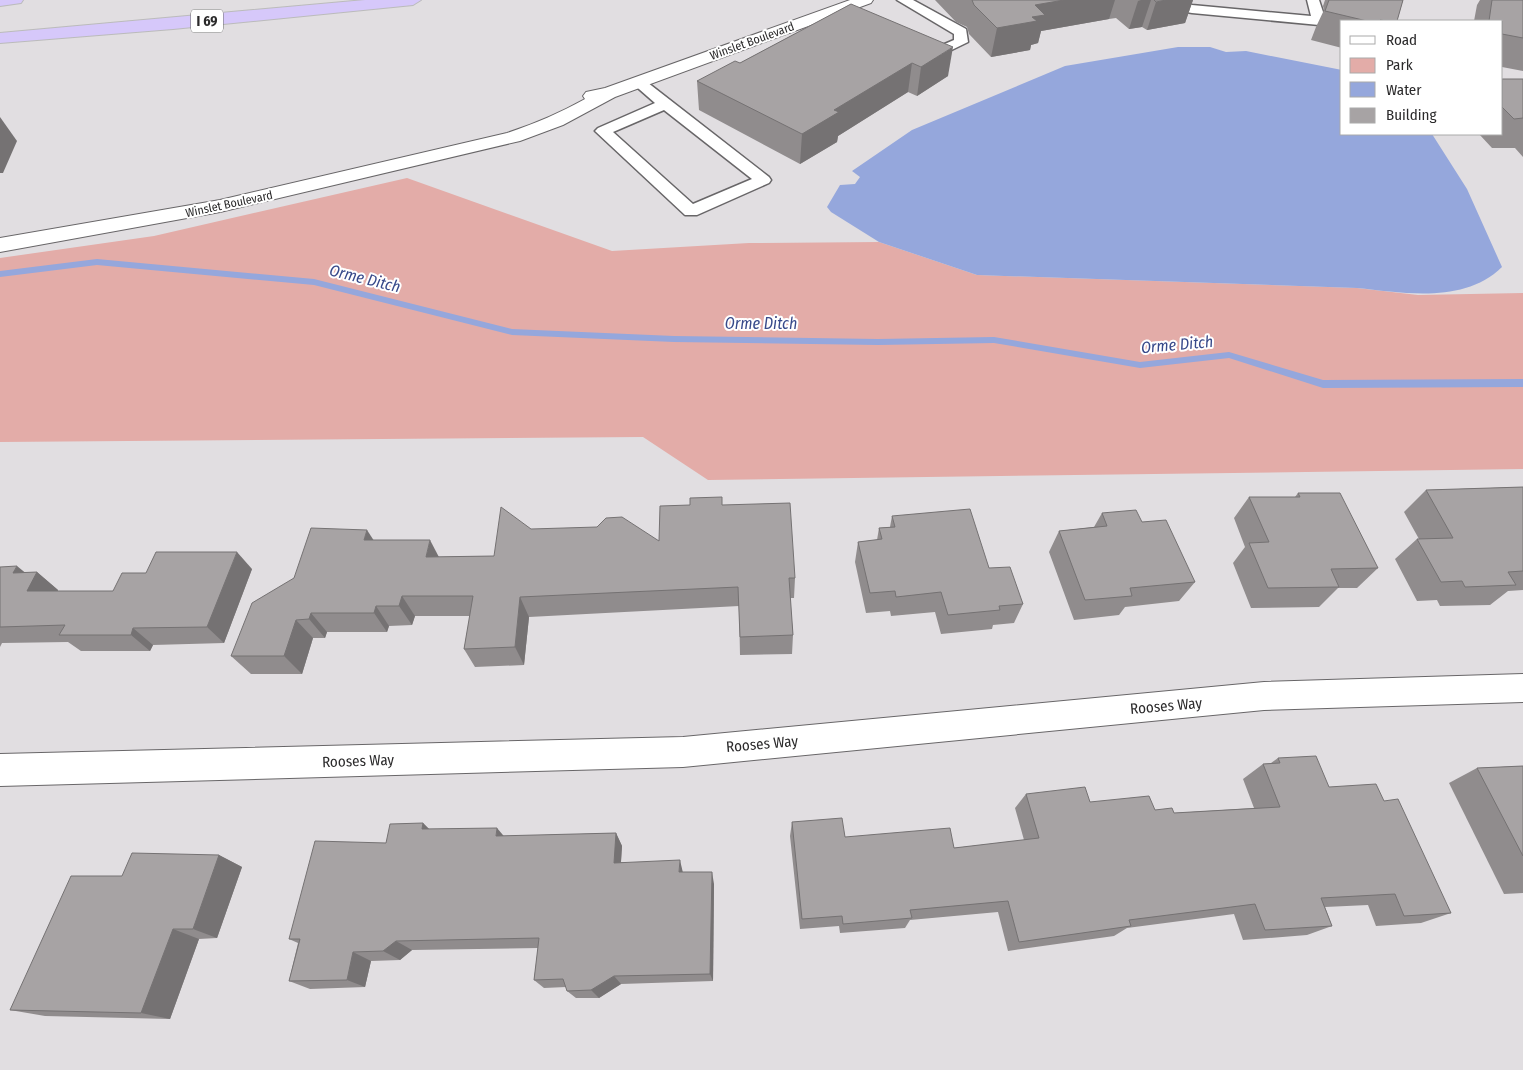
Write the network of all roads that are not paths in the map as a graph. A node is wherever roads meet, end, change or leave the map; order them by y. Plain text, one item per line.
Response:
1 (15, 0) edge
2 (413, 0) edge
3 (865, 0) edge
4 (903, 0) edge
5 (1168, 0) edge
6 (1313, 0) edge
7 (0, 1) edge
8 (839, 10) junction
9 (856, 19) edge
10 (0, 38) edge
11 (913, 54) edge
12 (638, 82) junction
13 (665, 104) junction
14 (0, 245) edge
15 (1523, 688) edge
16 (0, 770) edge

1 - 7 highway
2 - 10 highway, I 69
3 - 8 street, Winslet Boulevard
4 - 11 lane
5 - 6 lane
8 - 9 lane
8 - 12 street, Winslet Boulevard
12 - 13 lane
12 - 14 street, Winslet Boulevard
13 - 13 lane
15 - 16 street, Rooses Way

